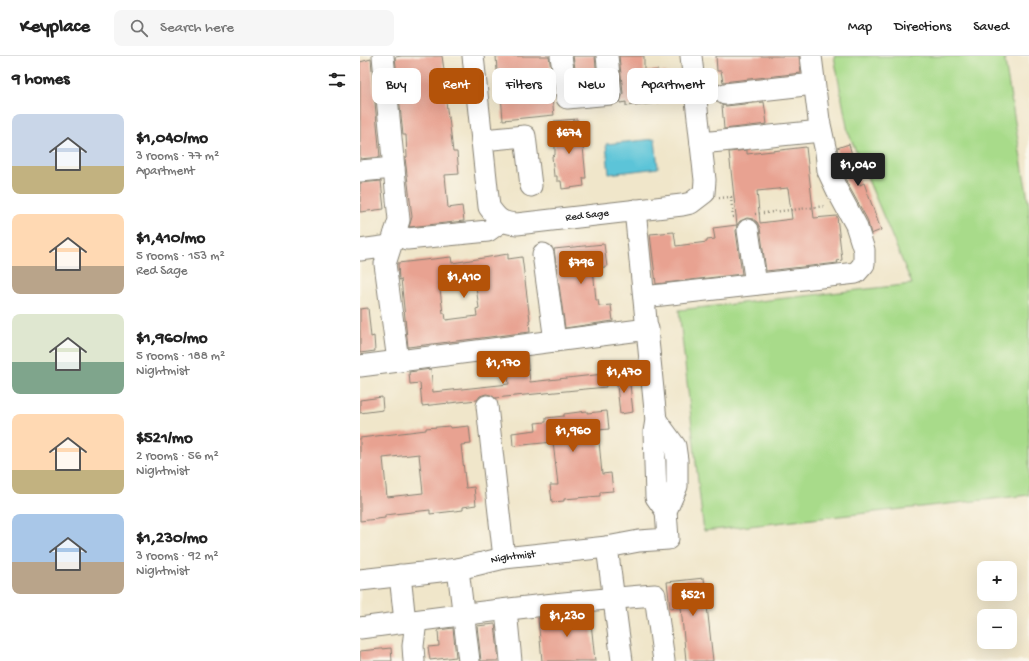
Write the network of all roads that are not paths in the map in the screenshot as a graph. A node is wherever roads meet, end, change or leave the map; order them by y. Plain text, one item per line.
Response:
1 (383, 56) edge
2 (473, 56) edge
3 (561, 56) edge
4 (607, 56) edge
5 (691, 56) edge
6 (810, 56) edge
7 (814, 84) junction
8 (725, 94) dead end
9 (821, 131) junction
10 (482, 140) junction
11 (701, 143) junction
12 (394, 168) junction
13 (360, 171) edge
14 (531, 186) dead end
15 (635, 210) junction
16 (745, 220) road end
17 (502, 221) junction
18 (393, 240) junction
19 (360, 250) edge
20 (543, 254) dead end
21 (756, 284) junction
22 (644, 297) junction
23 (648, 329) junction
24 (555, 341) junction
25 (398, 361) junction
26 (360, 366) edge
27 (487, 406) dead end
28 (607, 547) junction
29 (504, 558) junction
30 (458, 569) junction
31 (400, 575) junction
32 (360, 580) edge
33 (613, 598) junction
34 (506, 610) junction
35 (464, 614) junction
36 (411, 622) junction
37 (360, 628) edge
38 (414, 661) edge
39 (469, 661) edge
40 (512, 661) edge
41 (622, 661) edge
42 (664, 661) edge

1 - 12 street
2 - 10 street
3 - 4 street
5 - 11 street, Red Sage
6 - 7 street
7 - 8 street
7 - 9 street
9 - 11 street
9 - 21 street
10 - 14 street
10 - 17 street
11 - 15 street, Red Sage
12 - 13 street
12 - 18 street
15 - 17 street, Red Sage
15 - 22 street
16 - 21 street
17 - 18 street
18 - 19 street
18 - 25 street
20 - 24 street
21 - 22 street
22 - 23 street
23 - 24 street
23 - 28 street, Nightmist
24 - 25 street
25 - 26 street
27 - 29 street
28 - 29 street, Nightmist
28 - 33 street
29 - 30 street, Nightmist
30 - 31 street, Nightmist
30 - 35 street
31 - 32 street, Nightmist
31 - 36 street
33 - 34 street
33 - 41 street
33 - 42 street
34 - 35 street
34 - 40 street
35 - 36 street
35 - 39 street
36 - 37 street
36 - 38 street

